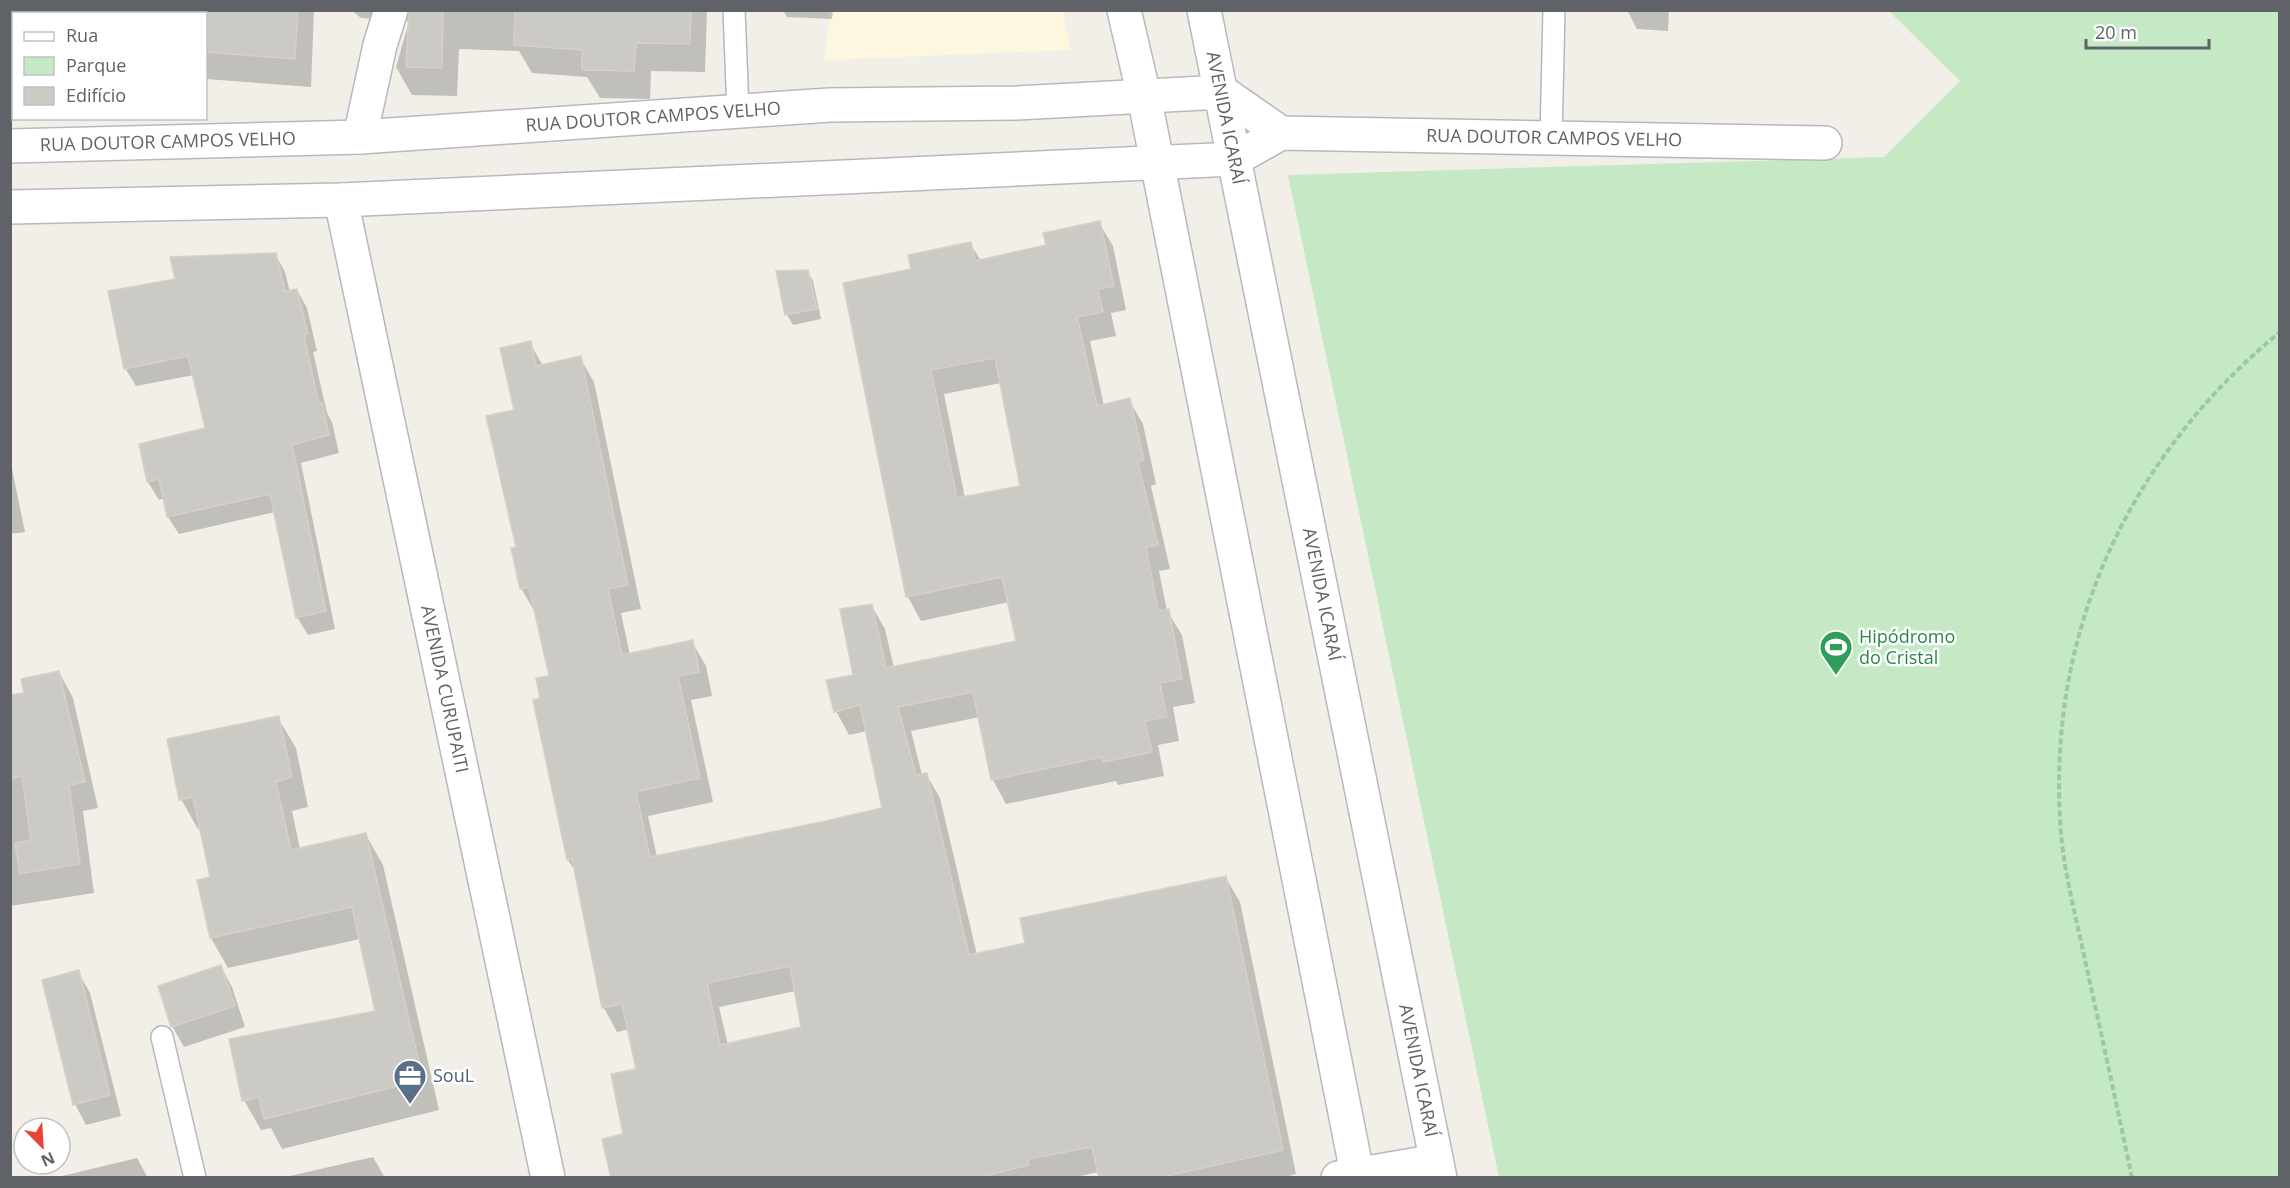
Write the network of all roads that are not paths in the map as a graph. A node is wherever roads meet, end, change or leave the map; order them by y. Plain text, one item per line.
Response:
1 (391, 10) edge
2 (734, 10) edge
3 (1124, 10) edge
4 (1204, 10) edge
5 (1554, 10) edge
6 (1222, 92) junction
7 (1144, 96) junction
8 (738, 111) junction
9 (1281, 133) junction
10 (360, 137) junction
11 (1551, 138) junction
12 (1825, 142) dead end
13 (10, 146) edge
14 (1235, 159) junction
15 (1156, 162) junction
16 (341, 200) junction
17 (10, 207) edge
18 (162, 1037) dead end
19 (1438, 1169) edge
20 (1351, 1176) edge
21 (195, 1178) edge
22 (548, 1178) edge

1 - 10 main road
2 - 8 lane
3 - 7 main road
4 - 6 main road, AVENIDA ICARAÍ
5 - 11 lane
6 - 7 main road, RUA DOUTOR CAMPOS VELHO
6 - 9 main road
6 - 14 main road, AVENIDA ICARAÍ
7 - 8 main road, RUA DOUTOR CAMPOS VELHO
7 - 15 main road
8 - 10 main road, RUA DOUTOR CAMPOS VELHO
9 - 11 main road, RUA DOUTOR CAMPOS VELHO
9 - 14 main road
10 - 13 main road, RUA DOUTOR CAMPOS VELHO
11 - 12 main road, RUA DOUTOR CAMPOS VELHO
14 - 15 main road
14 - 19 main road, AVENIDA ICARAÍ
15 - 16 main road
15 - 20 main road
16 - 17 main road
16 - 22 main road, AVENIDA CURUPAITI
18 - 21 lane
19 - 20 main road

